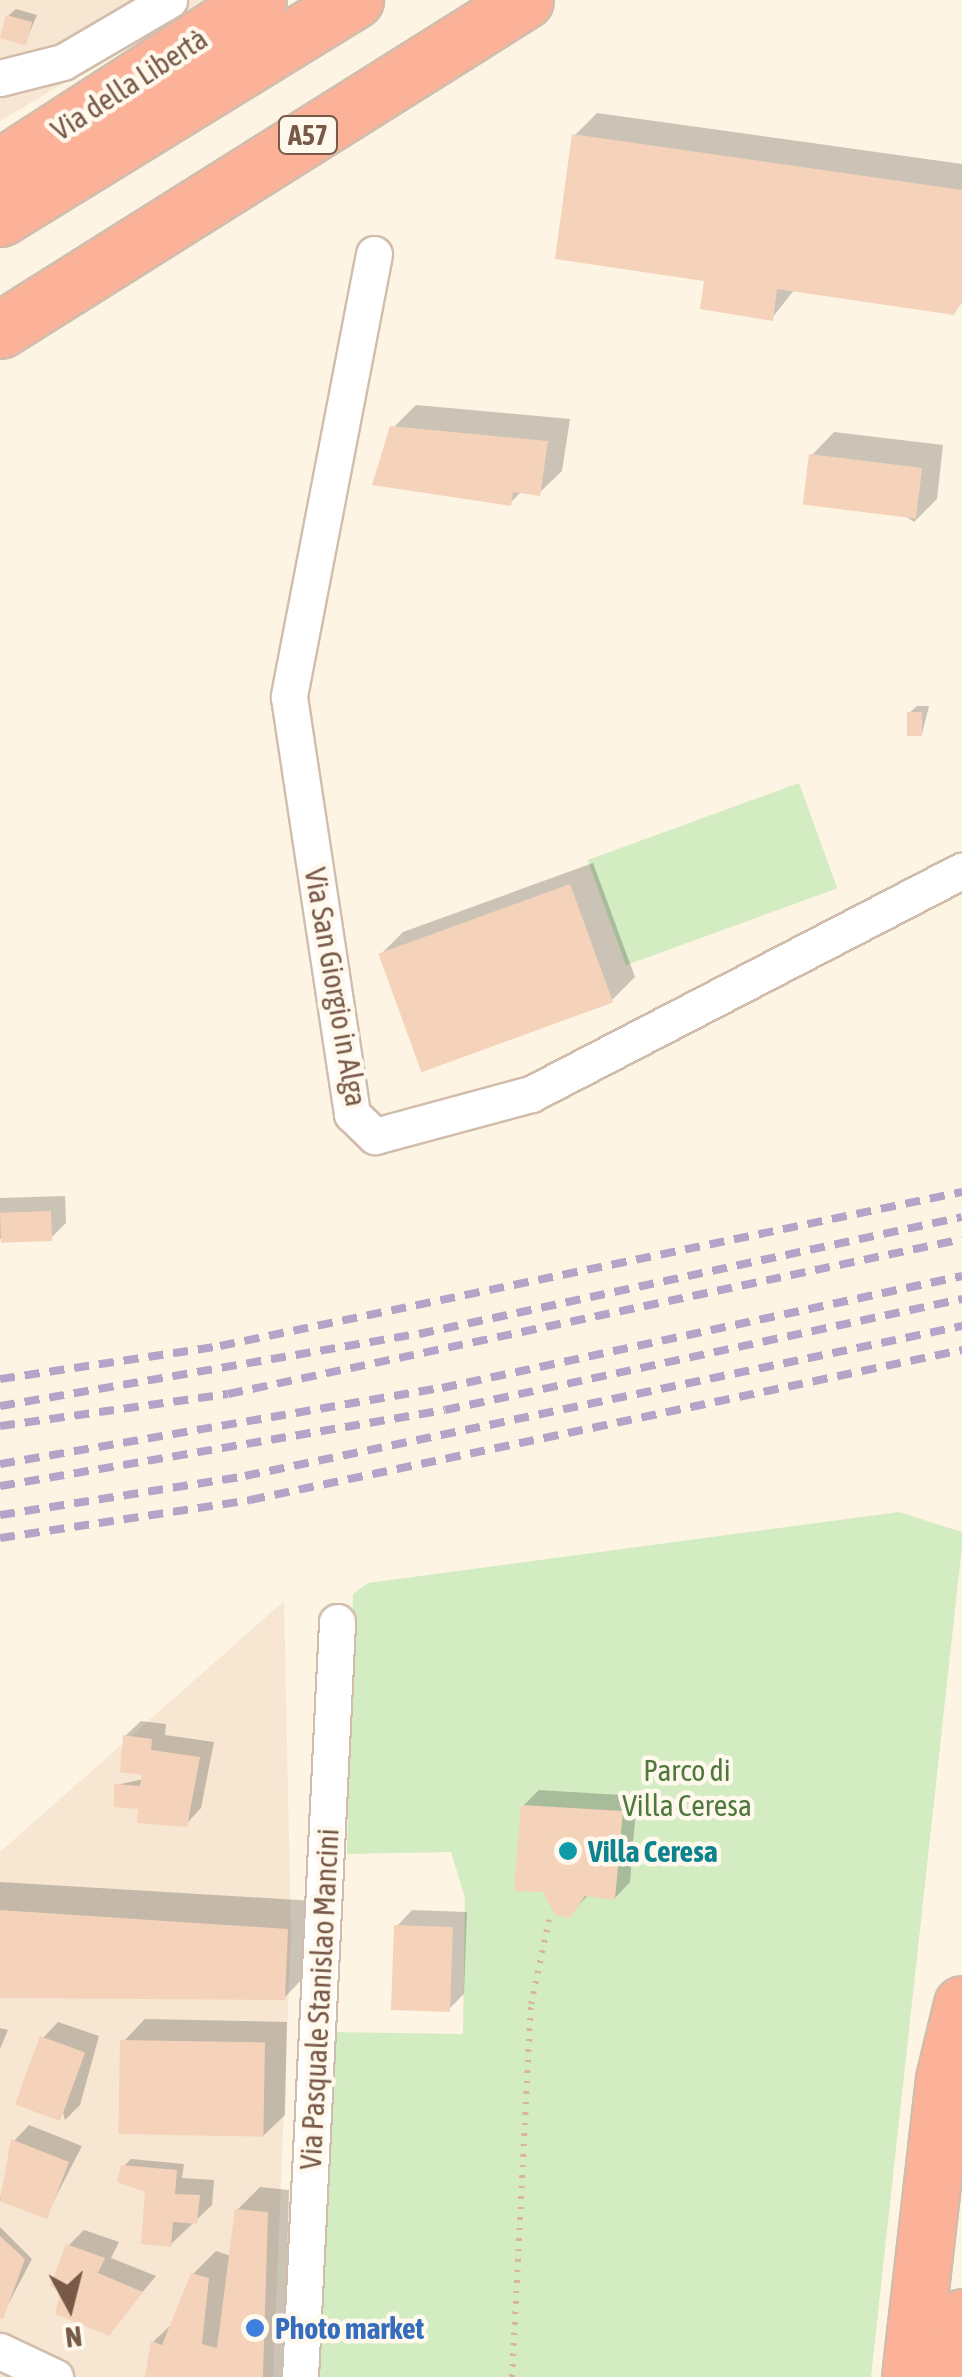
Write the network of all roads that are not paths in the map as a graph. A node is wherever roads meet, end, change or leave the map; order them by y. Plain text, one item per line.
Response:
1 (170, 0) edge
2 (258, 0) edge
3 (355, 0) edge
4 (524, 0) edge
5 (0, 78) edge
6 (0, 167) edge
7 (0, 218) edge
8 (374, 254) dead end
9 (0, 330) edge
10 (962, 871) edge
11 (337, 1622) dead end
12 (962, 2004) edge
13 (962, 2317) edge
14 (0, 2351) edge
15 (54, 2377) edge
16 (300, 2377) edge
17 (910, 2377) edge
18 (957, 2377) edge

1 - 5 street
2 - 6 highway, Via della Libertà
3 - 7 highway
4 - 9 highway, A57
8 - 10 street, Via San Giorgio in Alga
11 - 16 street, Via Pasquale Stanislao Mancini
12 - 17 highway
13 - 18 highway
14 - 15 street

